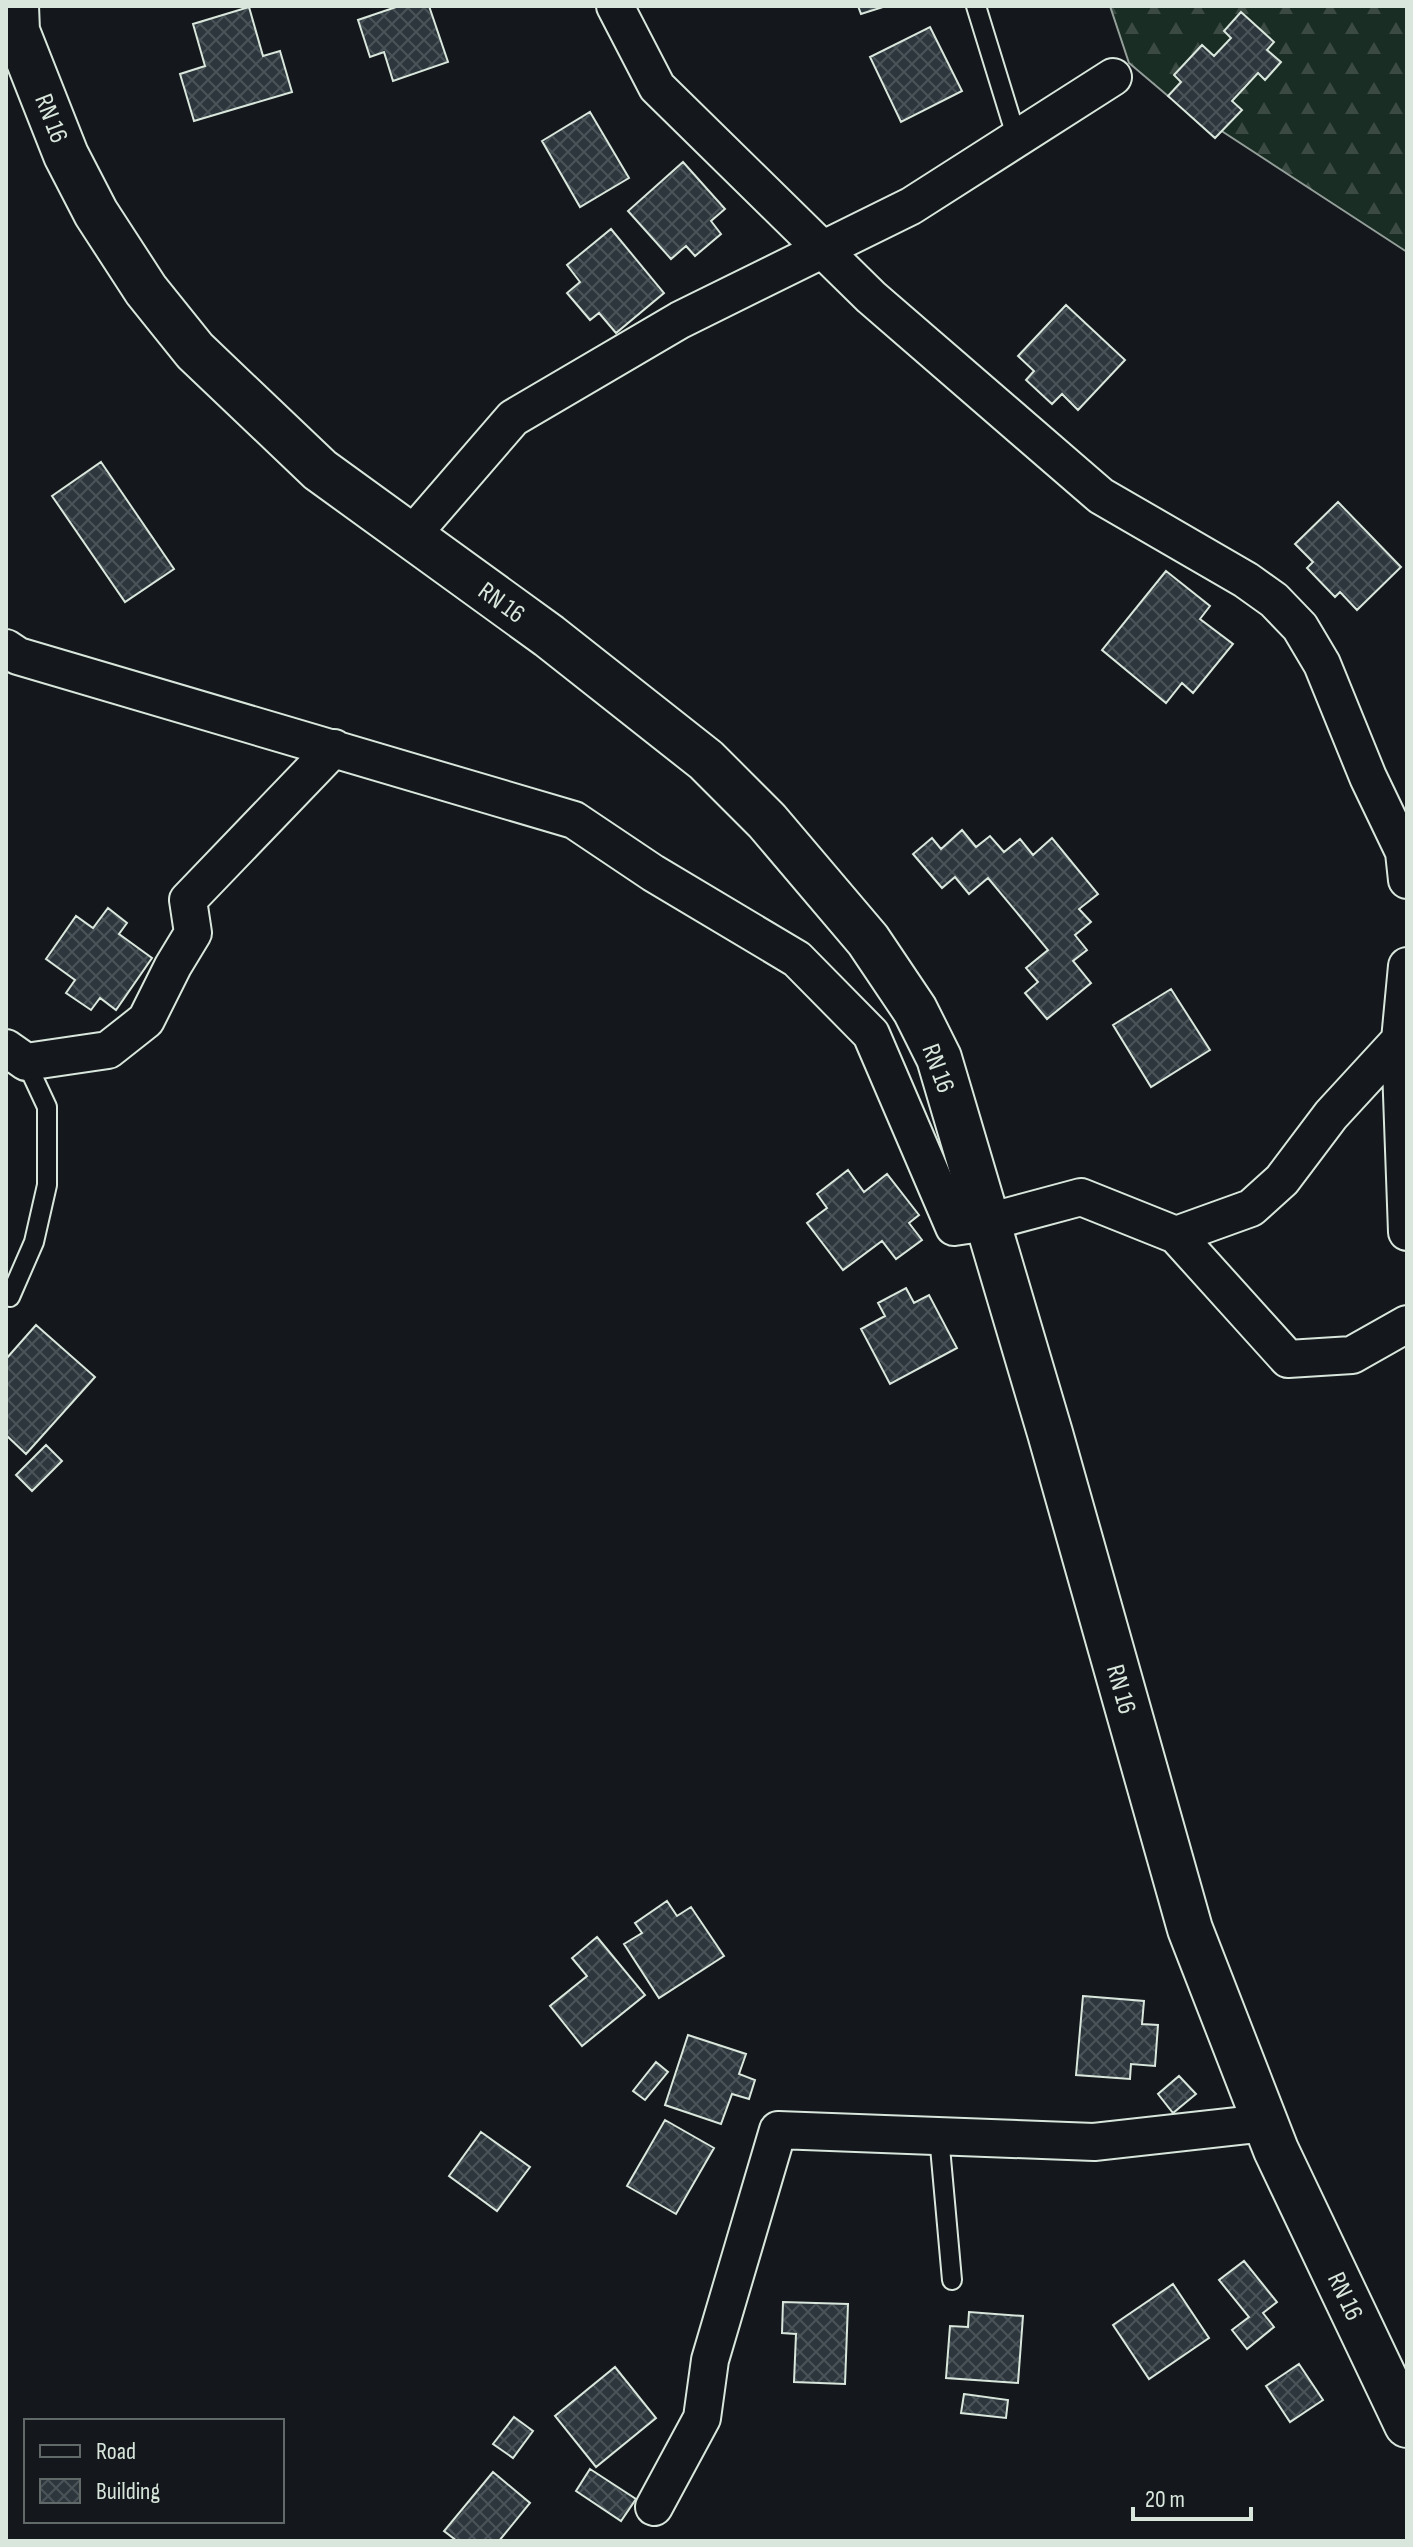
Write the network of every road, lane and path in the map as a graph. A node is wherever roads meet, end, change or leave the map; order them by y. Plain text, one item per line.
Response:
1 (16, 6) edge
2 (615, 6) edge
3 (976, 6) edge
4 (1113, 77) dead end
5 (1017, 139) junction
6 (823, 250) junction
7 (411, 536) junction
8 (6, 648) edge
9 (334, 748) junction
10 (1407, 880) edge
11 (1407, 966) edge
12 (1400, 1040) junction
13 (16, 1055) edge
14 (988, 1222) junction
15 (1407, 1232) edge
16 (1176, 1235) junction
17 (10, 1297) dead end
18 (1407, 1324) edge
19 (1265, 2123) junction
20 (939, 2136) junction
21 (952, 2280) dead end
22 (1407, 2425) edge
23 (654, 2507) dead end

1 - 7 main road, RN 16 / RN 16
2 - 6 street
3 - 5 lane
4 - 5 street
5 - 6 street
6 - 7 street
6 - 10 street
7 - 14 main road, RN 16 / RN 16
8 - 9 street
9 - 13 street
9 - 14 street
11 - 12 street
12 - 15 street
12 - 16 street
13 - 17 lane
14 - 16 street
14 - 19 main road, RN 16 / RN 16
16 - 18 street
19 - 20 street
19 - 22 main road, RN 16 / RN 16
20 - 21 lane
20 - 23 street

